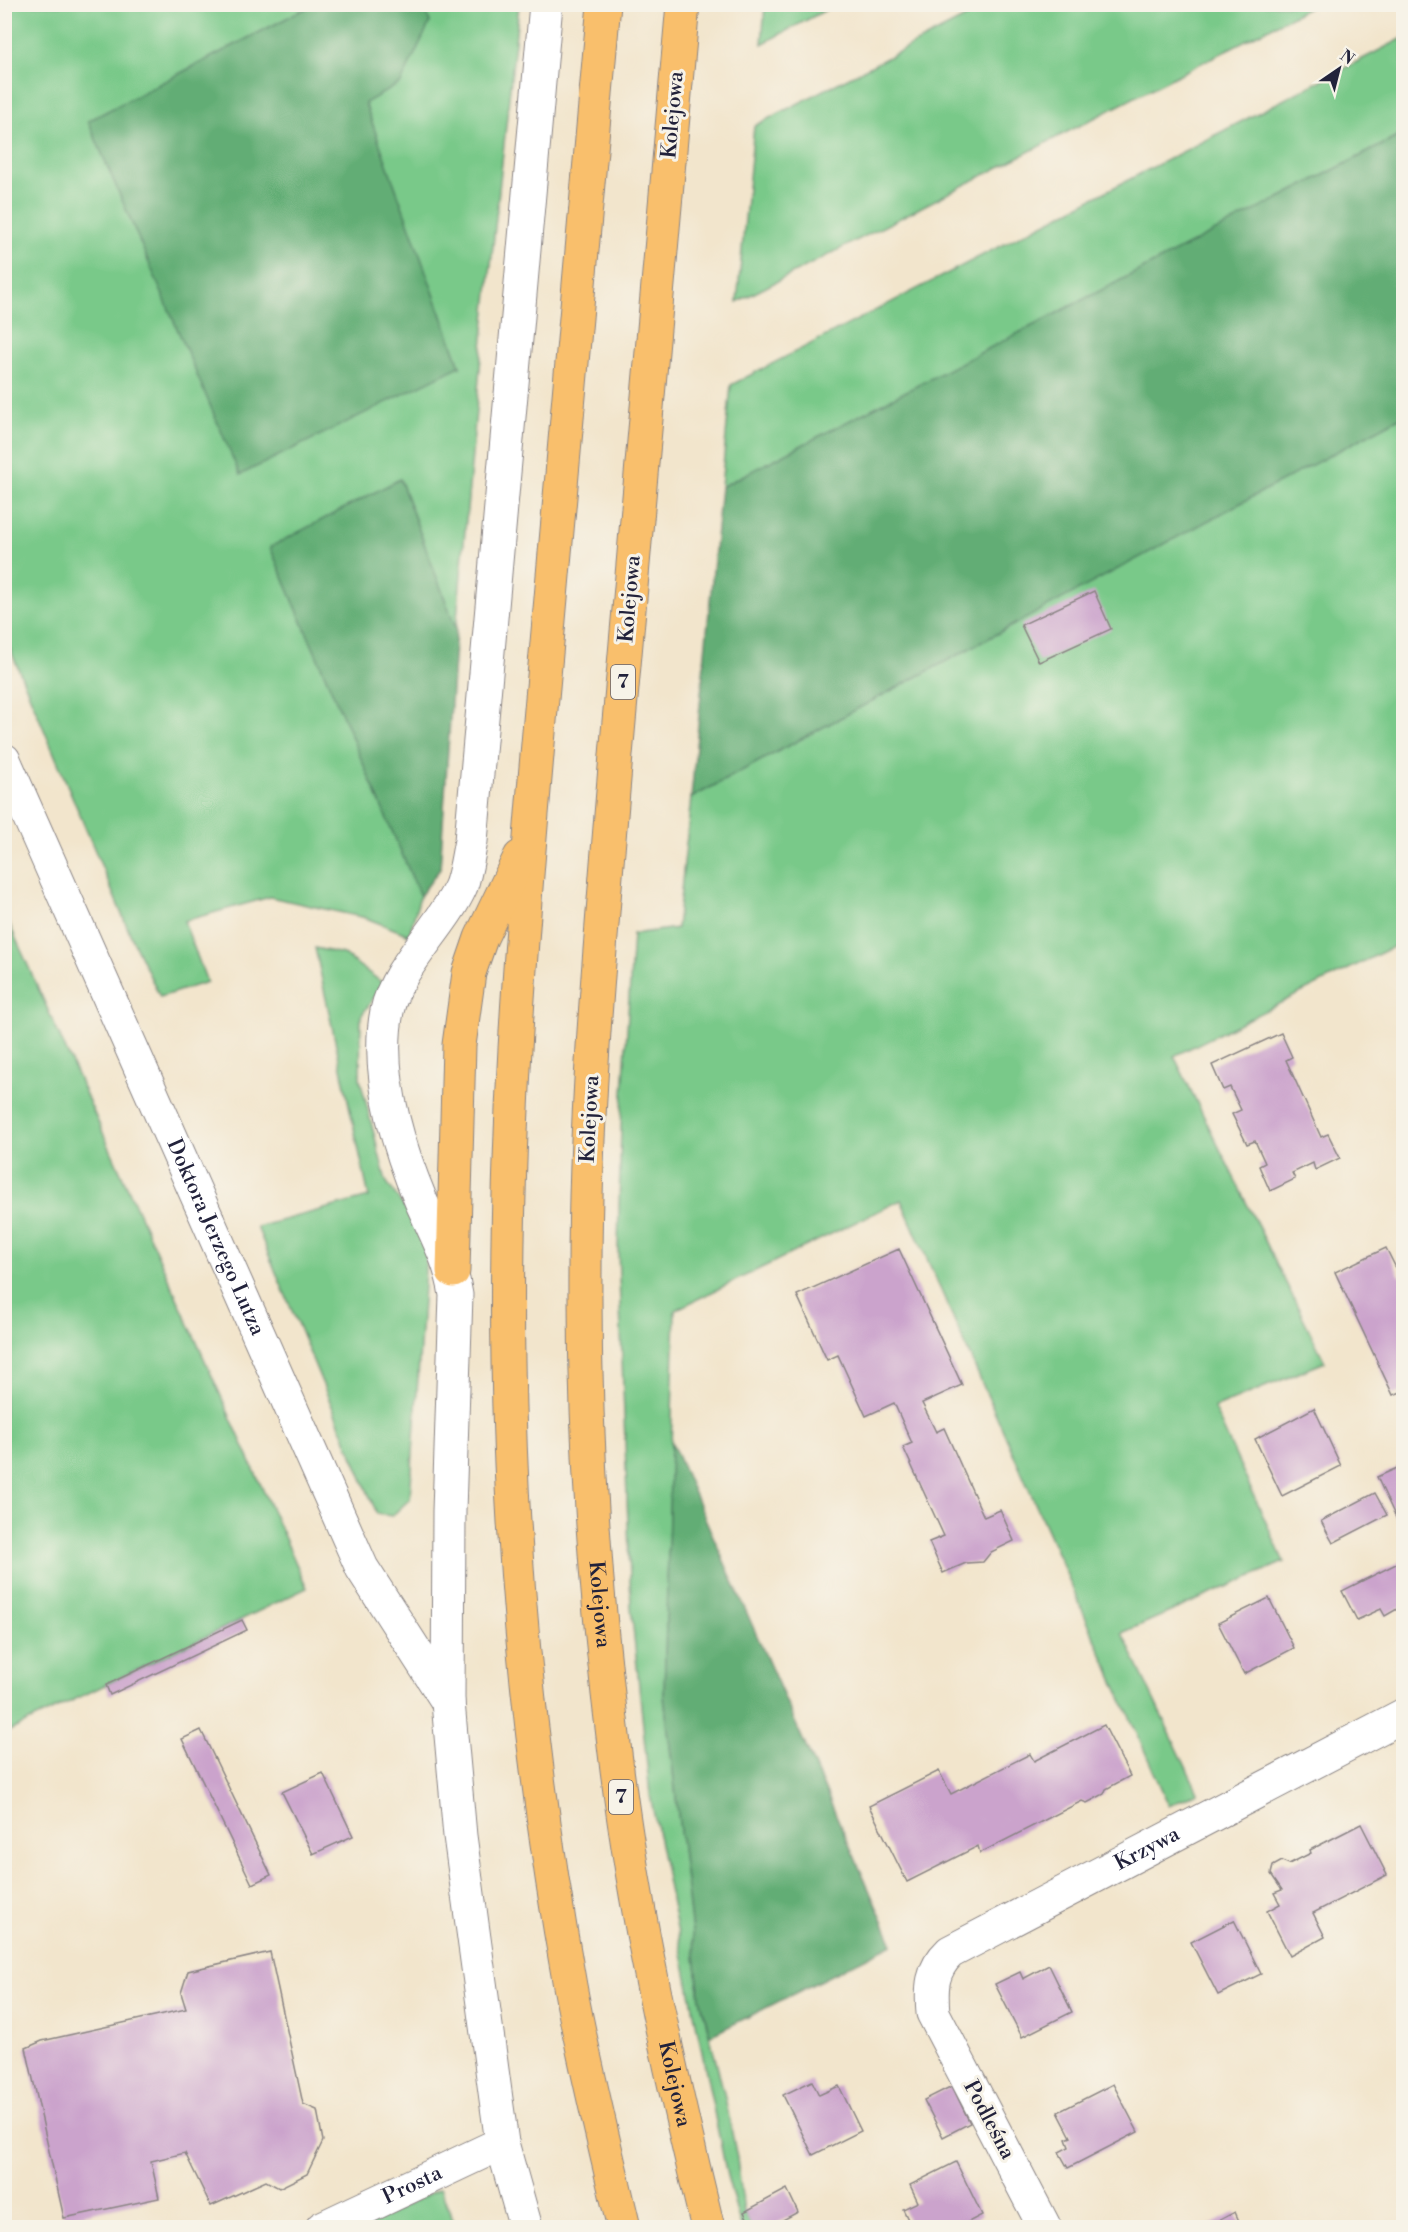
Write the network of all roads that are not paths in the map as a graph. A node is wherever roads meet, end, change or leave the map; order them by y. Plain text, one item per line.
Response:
1 (546, 4) edge
2 (604, 4) edge
3 (683, 4) edge
4 (4, 760) edge
5 (529, 836) junction
6 (453, 1271) junction
7 (448, 1702) junction
8 (1404, 1716) edge
9 (933, 2013) joint
10 (502, 2143) junction
11 (322, 2228) edge
12 (525, 2228) edge
13 (624, 2228) edge
14 (708, 2228) edge
15 (1045, 2228) edge

1 - 6 street
2 - 5 highway
3 - 14 highway, Kolejowa / 7
4 - 7 street, Doktora Jerzego Lutza
5 - 6 highway
5 - 13 highway
6 - 7 street
7 - 10 street
8 - 9 street, Krzywa
9 - 15 street, Podleśna
10 - 11 street, Prosta
10 - 12 street

